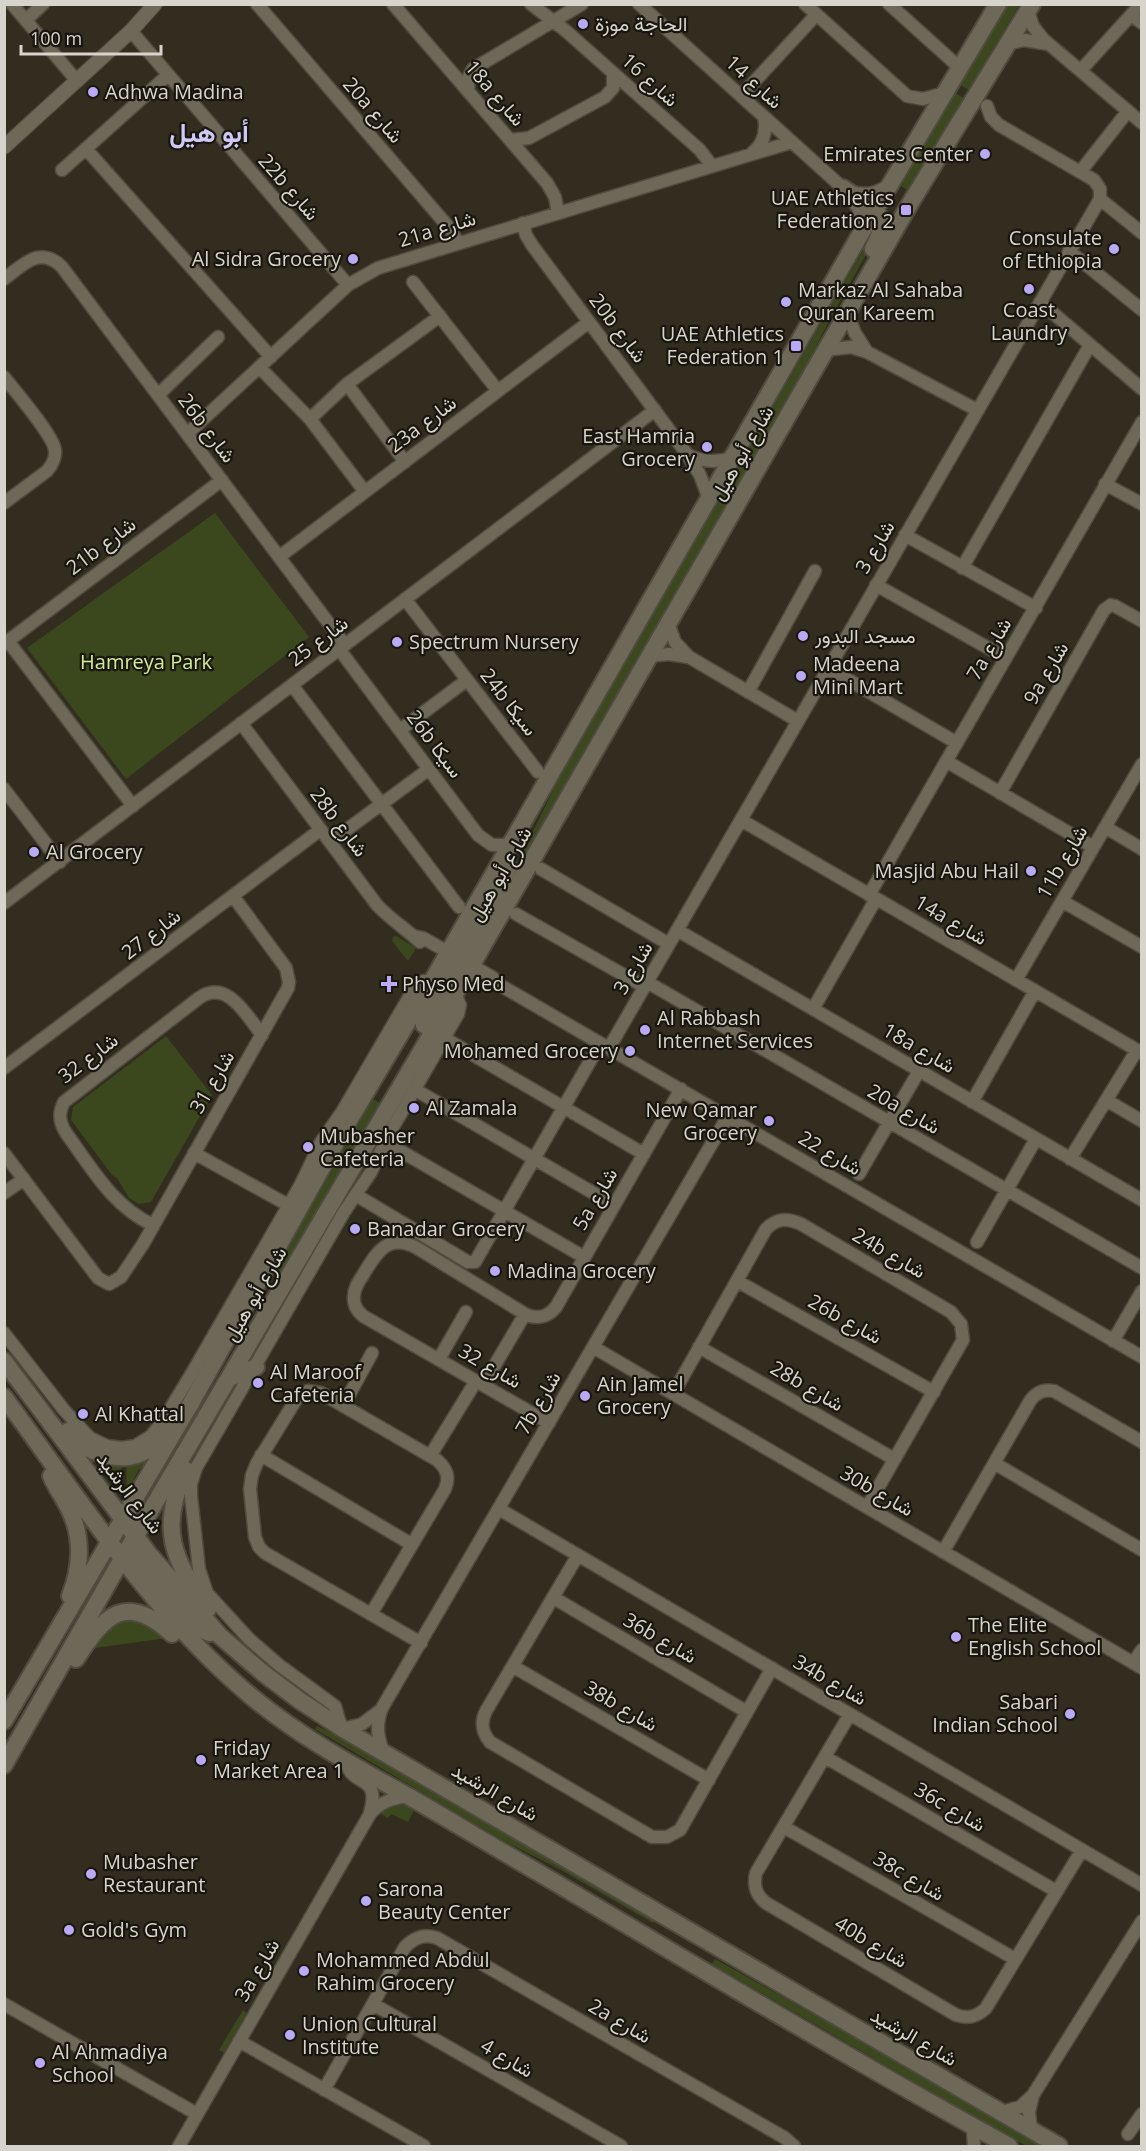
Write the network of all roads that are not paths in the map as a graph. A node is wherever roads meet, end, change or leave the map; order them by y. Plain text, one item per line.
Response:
1 (12, 4) edge
2 (43, 4) edge
3 (155, 4) edge
4 (257, 4) edge
5 (393, 4) edge
6 (531, 4) edge
7 (582, 4) edge
8 (639, 4) edge
9 (805, 4) edge
10 (889, 4) edge
11 (1141, 4) edge
12 (1030, 8) edge
13 (991, 9) edge
14 (816, 15) junction
15 (1131, 15) junction
16 (26, 20) junction
17 (553, 22) junction
18 (1142, 23) edge
19 (131, 31) junction
20 (1007, 44) junction
21 (1049, 44) junction
22 (960, 68) junction
23 (1081, 70) junction
24 (614, 74) junction
25 (168, 75) junction
26 (77, 81) junction
27 (468, 92) junction
28 (945, 93) junction
29 (741, 96) junction
30 (987, 106) dead end
31 (1128, 111) junction
32 (764, 117) junction
33 (1142, 123) edge
34 (510, 140) junction
35 (792, 142) junction
36 (4, 147) edge
37 (86, 149) junction
38 (750, 155) junction
39 (712, 166) junction
40 (62, 170) dead end
41 (1080, 172) junction
42 (890, 185) junction
43 (843, 188) junction
44 (1100, 199) junction
45 (875, 210) junction
46 (558, 213) junction
47 (523, 223) junction
48 (863, 230) junction
49 (1142, 233) edge
50 (458, 243) junction
51 (1069, 251) junction
52 (4, 279) edge
53 (413, 282) dead end
54 (348, 285) junction
55 (1040, 302) junction
56 (850, 308) junction
57 (1142, 310) edge
58 (440, 316) junction
59 (589, 322) junction
60 (218, 337) dead end
61 (1090, 345) junction
62 (826, 350) junction
63 (867, 352) junction
64 (271, 357) junction
65 (259, 367) junction
66 (4, 377) edge
67 (347, 384) junction
68 (1142, 389) edge
69 (498, 391) junction
70 (158, 395) junction
71 (655, 410) junction
72 (977, 410) junction
73 (310, 419) junction
74 (1142, 422) edge
75 (187, 434) junction
76 (687, 454) junction
77 (732, 458) junction
78 (405, 462) junction
79 (222, 480) junction
80 (1105, 484) junction
81 (365, 492) junction
82 (709, 499) junction
83 (4, 503) edge
84 (1142, 504) edge
85 (905, 535) junction
86 (279, 557) junction
87 (962, 568) junction
88 (815, 571) dead end
89 (876, 585) junction
90 (405, 600) junction
91 (1036, 608) junction
92 (1142, 621) edge
93 (668, 623) junction
94 (6, 642) edge
95 (342, 647) junction
96 (648, 656) junction
97 (689, 657) junction
98 (1006, 658) junction
99 (828, 668) junction
100 (467, 680) junction
101 (292, 685) junction
102 (748, 692) junction
103 (798, 721) junction
104 (242, 723) junction
105 (400, 730) junction
106 (957, 743) junction
107 (946, 762) junction
108 (1142, 764) edge
109 (429, 769) junction
110 (538, 772) dead end
111 (4, 789) edge
112 (1000, 793) junction
113 (382, 804) junction
114 (132, 806) junction
115 (741, 820) junction
116 (1105, 827) junction
117 (320, 830) junction
118 (330, 842) junction
119 (511, 843) junction
120 (1093, 847) junction
121 (1142, 849) edge
122 (60, 862) junction
123 (541, 869) dead end
124 (233, 896) junction
125 (873, 897) junction
126 (1062, 901) junction
127 (4, 903) edge
128 (459, 907) dead end
129 (516, 914) dead end
130 (677, 930) junction
131 (669, 944) junction
132 (1142, 947) edge
133 (454, 963) junction
134 (1016, 980) junction
135 (432, 981) junction
136 (646, 984) junction
137 (1035, 991) junction
138 (455, 994) junction
139 (813, 1009) junction
140 (262, 1035) junction
141 (444, 1038) junction
142 (609, 1048) junction
143 (1139, 1052) edge
144 (594, 1056) dead end
145 (414, 1065) junction
146 (4, 1068) edge
147 (919, 1071) junction
148 (414, 1089) junction
149 (681, 1089) junction
150 (1106, 1100) junction
151 (972, 1102) junction
152 (564, 1107) junction
153 (728, 1116) junction
154 (1142, 1121) edge
155 (889, 1123) junction
156 (1036, 1139) junction
157 (386, 1142) junction
158 (4, 1153) edge
159 (194, 1153) junction
160 (644, 1154) junction
161 (534, 1159) junction
162 (1070, 1159) junction
163 (859, 1174) dead end
164 (24, 1179) junction
165 (1007, 1190) junction
166 (4, 1193) edge
167 (356, 1195) junction
168 (1142, 1200) edge
169 (288, 1205) junction
170 (614, 1205) junction
171 (505, 1211) junction
172 (153, 1225) junction
173 (977, 1242) dead end
174 (584, 1257) junction
175 (1142, 1268) edge
176 (257, 1273) junction
177 (737, 1281) junction
178 (1142, 1291) edge
179 (466, 1311) dead end
180 (530, 1316) junction
181 (4, 1333) edge
182 (1113, 1341) junction
183 (593, 1347) junction
184 (699, 1347) junction
185 (372, 1353) dead end
186 (1142, 1357) edge
187 (439, 1359) junction
188 (4, 1361) edge
189 (256, 1367) junction
190 (230, 1378) junction
191 (479, 1383) junction
192 (934, 1392) junction
193 (673, 1394) junction
194 (4, 1397) edge
195 (190, 1405) junction
196 (343, 1406) junction
197 (43, 1412) junction
198 (549, 1423) junction
199 (197, 1435) junction
200 (1142, 1442) edge
201 (261, 1455) junction
202 (430, 1456) junction
203 (49, 1458) junction
204 (894, 1459) junction
205 (994, 1463) junction
206 (867, 1507) junction
207 (500, 1509) junction
208 (122, 1540) junction
209 (411, 1544) junction
210 (1142, 1550) edge
211 (943, 1552) junction
212 (578, 1555) junction
213 (554, 1598) junction
214 (371, 1614) junction
215 (220, 1636) junction
216 (421, 1643) junction
217 (47, 1648) junction
218 (1142, 1650) edge
219 (203, 1652) junction
220 (1137, 1665) edge
221 (514, 1667) junction
222 (772, 1668) junction
223 (382, 1708) junction
224 (747, 1712) junction
225 (33, 1713) junction
226 (850, 1714) junction
227 (4, 1721) edge
228 (342, 1728) junction
229 (383, 1751) junction
230 (4, 1753) edge
231 (825, 1757) junction
232 (347, 1762) junction
233 (4, 1765) edge
234 (709, 1780) junction
235 (407, 1796) junction
236 (370, 1814) junction
237 (784, 1827) junction
238 (1082, 1850) junction
239 (554, 1882) junction
240 (1142, 1885) edge
241 (1056, 1891) junction
242 (668, 1918) junction
243 (1142, 1921) edge
244 (1015, 1959) junction
245 (698, 1968) junction
246 (794, 1991) junction
247 (4, 2004) edge
248 (373, 2004) junction
249 (239, 2041) junction
250 (324, 2090) junction
251 (1033, 2096) junction
252 (1002, 2112) junction
253 (197, 2114) junction
254 (1142, 2114) edge
255 (969, 2123) junction
256 (1031, 2130) junction
257 (1128, 2134) dead end
258 (179, 2146) edge
259 (424, 2146) edge
260 (621, 2146) edge
261 (794, 2146) edge
262 (974, 2146) edge
263 (1004, 2146) edge
264 (1059, 2146) edge

1 - 16 street
2 - 16 street
3 - 19 street
4 - 50 street, 20a شارع
5 - 27 street, 18a شارع
6 - 17 street, شارع 16
7 - 17 street
8 - 29 street, شارع 14
9 - 14 street
10 - 22 street
11 - 15 street
12 - 20 main road, شارع أبو هيل
12 - 21 street
13 - 22 main road, شارع أبو هيل
14 - 28 street
14 - 29 street
15 - 18 street
15 - 23 street
16 - 26 street
17 - 24 street, شارع 16
17 - 27 street
19 - 25 street, 22b شارع
19 - 26 street
20 - 21 street
20 - 56 main road, شارع أبو هيل
21 - 23 street
22 - 28 main road, شارع أبو هيل
23 - 31 street
24 - 34 street
24 - 39 street, شارع 16
25 - 37 street
25 - 54 street, 22b شارع
26 - 36 street
27 - 34 street, 18a شارع
28 - 42 main road, شارع أبو هيل
29 - 32 street, شارع 14
30 - 41 street
31 - 33 street
31 - 41 street
32 - 35 street, شارع 14
32 - 38 street
34 - 46 street, 18a شارع
35 - 38 street, 21a شارع
35 - 43 street, شارع 14
37 - 40 street
37 - 64 street
38 - 39 street, 21a شارع
39 - 46 street, 21a شارع
41 - 44 street
42 - 43 street
42 - 45 main road, شارع أبو هيل
43 - 45 main road
43 - 48 street, شارع 14
44 - 49 street
44 - 51 street, شارع 3
45 - 48 main road, شارع أبو هيل
45 - 56 main road
46 - 47 street, 21a شارع
47 - 50 street, 21a شارع
47 - 59 street, 20b شارع
48 - 77 main road, شارع أبو هيل
50 - 54 street, 21a شارع
51 - 55 street, شارع 3
51 - 57 street
52 - 70 street, 26b شارع
53 - 58 street
54 - 64 street, 21a شارع
55 - 61 street
55 - 72 street, شارع 3
56 - 62 main road, شارع أبو هيل
56 - 63 street
58 - 67 street
58 - 69 street
59 - 69 street, 23a شارع
59 - 71 street, 20b شارع
60 - 70 street
61 - 68 street
61 - 87 street
62 - 63 street
62 - 93 main road, شارع أبو هيل
63 - 72 street
64 - 65 street, 21a شارع
65 - 73 street
65 - 75 street, 21a شارع
66 - 83 street
67 - 73 street
67 - 78 street
69 - 78 street, 23a شارع
70 - 75 street, 26b شارع
71 - 76 street, 20b شارع
71 - 90 street, شارع 25
72 - 85 street, شارع 3
73 - 81 street
74 - 80 street, 7a شارع
75 - 79 street, 26b شارع
76 - 77 street
76 - 82 street, 20b شارع
77 - 82 main road, شارع أبو هيل
78 - 81 street, 23a شارع
79 - 86 street, 26b شارع
79 - 94 street, 21b شارع
80 - 84 street
80 - 91 street, 7a شارع
81 - 86 street, 23a شارع
82 - 119 main road, شارع أبو هيل
85 - 87 street
85 - 89 street, شارع 3
86 - 95 street, 26b شارع
87 - 91 street
88 - 102 street
89 - 98 street
89 - 99 street, شارع 3
90 - 95 street, شارع 25
90 - 100 street, 24b سيكا
91 - 98 street, 7a شارع
92 - 112 street, 9a شارع
93 - 96 main road, شارع أبو هيل
93 - 97 street
94 - 114 street
95 - 101 street, شارع 25
95 - 105 street, 26b سيكا
96 - 97 street
96 - 133 main road, شارع أبو هيل
97 - 102 street
98 - 106 street, 7a شارع
99 - 103 street, شارع 3
99 - 106 street
100 - 105 street
100 - 110 street, 24b سيكا
101 - 104 street, شارع 25
101 - 113 street
102 - 103 street
103 - 115 street, شارع 3
104 - 114 street, شارع 25
104 - 117 street, 28b شارع
105 - 109 street, 26b سيكا
106 - 107 street, 7a شارع
107 - 112 street
107 - 125 street, 7a شارع
108 - 116 street, 11b شارع
109 - 113 street
109 - 119 street, 26b سيكا
111 - 122 street
112 - 120 street
113 - 118 street
113 - 128 street
114 - 122 street, شارع 25
115 - 125 street, 14a شارع
115 - 130 street, شارع 3
116 - 120 street, 11b شارع
116 - 121 street
117 - 118 street, 28b شارع
117 - 124 street, شارع 27
118 - 133 street, 28b شارع
119 - 133 main road, شارع أبو هيل
120 - 126 street, 11b شارع
122 - 127 street, شارع 25
123 - 131 street
124 - 140 street, شارع 31
124 - 146 street, شارع 27
125 - 134 street, 14a شارع
125 - 139 street, 7a شارع
126 - 132 street
126 - 134 street, 11b شارع
129 - 136 street, 20a شارع
130 - 131 street, شارع 3
130 - 139 street, 18a شارع
131 - 136 street, شارع 3
133 - 135 main road, شارع أبو هيل
133 - 138 main road, شارع أبو هيل
133 - 142 street, شارع 22
133 - 145 main road
134 - 137 street, 14a شارع
135 - 169 street
135 - 176 main road, شارع أبو هيل
136 - 142 street, شارع 3
136 - 155 street, 20a شارع
137 - 143 street, 14a شارع
137 - 151 street
138 - 141 street
138 - 145 main road, شارع أبو هيل
139 - 147 street, 18a شارع
140 - 159 street, شارع 31
140 - 172 street, شارع 32
141 - 148 street
141 - 152 street
142 - 149 street, شارع 22
143 - 150 street
144 - 152 street
145 - 190 main road, شارع أبو هيل
147 - 151 street, 18a شارع
147 - 155 street
148 - 157 street
148 - 161 street
149 - 153 street, شارع 22
149 - 160 street, 5a شارع
150 - 154 street
150 - 162 street
151 - 156 street, 18a شارع
152 - 160 street
152 - 161 street
153 - 182 street, شارع 22
153 - 183 street, 7b شارع
155 - 163 street
155 - 165 street, 20a شارع
156 - 162 street, 18a شارع
156 - 165 street
157 - 167 street
157 - 171 street
158 - 164 street
159 - 169 street
159 - 172 street, شارع 31
160 - 170 street, 5a شارع
161 - 170 street
161 - 171 street
162 - 168 street, 18a شارع
164 - 166 street
164 - 172 street, شارع 31
165 - 173 street
165 - 175 street, 20a شارع
167 - 171 street
167 - 189 street
169 - 176 street
170 - 174 street, 5a شارع
171 - 174 street
174 - 180 street, 5a شارع
176 - 181 street
176 - 195 main road, شارع أبو هيل
177 - 184 street
177 - 192 street, 26b شارع
177 - 192 street, 24b شارع
178 - 182 street
179 - 187 street
180 - 187 street, شارع 32
180 - 191 street
182 - 186 street, شارع 22
183 - 193 street, 30b شارع
183 - 198 street, 7b شارع
184 - 193 street
184 - 204 street, 28b شارع
185 - 196 street
187 - 191 street, شارع 32
188 - 197 main road, شارع الرشيد
189 - 190 main road
189 - 228 street
190 - 199 main road, شارع أبو هيل
191 - 198 street, شارع 32
191 - 202 street
192 - 204 street
193 - 206 street, 30b شارع
194 - 203 main road
195 - 197 main road
195 - 208 main road
196 - 201 street
196 - 202 street
197 - 208 main road, شارع الرشيد
198 - 207 street, 7b شارع
199 - 208 main road, شارع أبو هيل
199 - 215 main road
200 - 205 street
201 - 209 street
201 - 214 street
202 - 209 street
203 - 208 main road
203 - 217 main road
204 - 206 street
205 - 210 street
205 - 211 street
206 - 211 street, 30b شارع
207 - 212 street, 34b شارع
207 - 216 street, 7b شارع
208 - 215 main road
208 - 217 main road, شارع أبو هيل
208 - 219 main road, شارع الرشيد
208 - 225 main road, شارع أبو هيل
208 - 230 main road
209 - 214 street
211 - 220 street, 30b شارع
212 - 213 street
212 - 222 street, 34b شارع
213 - 221 street
213 - 224 street, 36b شارع
214 - 216 street
215 - 228 main road, شارع الرشيد
216 - 223 street, 7b شارع
217 - 227 main road, شارع أبو هيل
218 - 220 street
219 - 225 main road
219 - 232 main road, شارع الرشيد
221 - 234 street, 38b شارع
221 - 234 street
222 - 224 street
222 - 226 street, 34b شارع
223 - 228 street, 7b شارع
223 - 229 street, 7b شارع
224 - 234 street
225 - 233 main road, شارع أبو هيل
226 - 231 street
226 - 238 street, 34b شارع
228 - 229 main road, شارع الرشيد
229 - 242 main road, شارع الرشيد
231 - 237 street
231 - 241 street, 36c شارع
232 - 235 main road, شارع الرشيد
232 - 236 street
235 - 236 street, 3a شارع
235 - 239 main road, شارع الرشيد
236 - 249 street, 3a شارع
237 - 244 street, 38c شارع
237 - 244 street, 40b شارع
238 - 240 street, 34b شارع
238 - 241 street
239 - 242 main road
239 - 245 main road, شارع الرشيد
241 - 244 street
242 - 246 main road, شارع الرشيد
243 - 251 street
245 - 246 main road
245 - 255 main road, شارع الرشيد
246 - 252 main road, شارع الرشيد
247 - 253 street
248 - 250 street
248 - 260 street, شارع 4
248 - 261 street, 2a شارع
249 - 250 street
249 - 253 street, 3a شارع
250 - 259 street
251 - 252 street
251 - 256 street
252 - 256 main road, شارع الرشيد
253 - 258 street, 3a شارع
254 - 257 street
255 - 262 street
255 - 263 main road, شارع الرشيد
256 - 264 main road, شارع الرشيد

